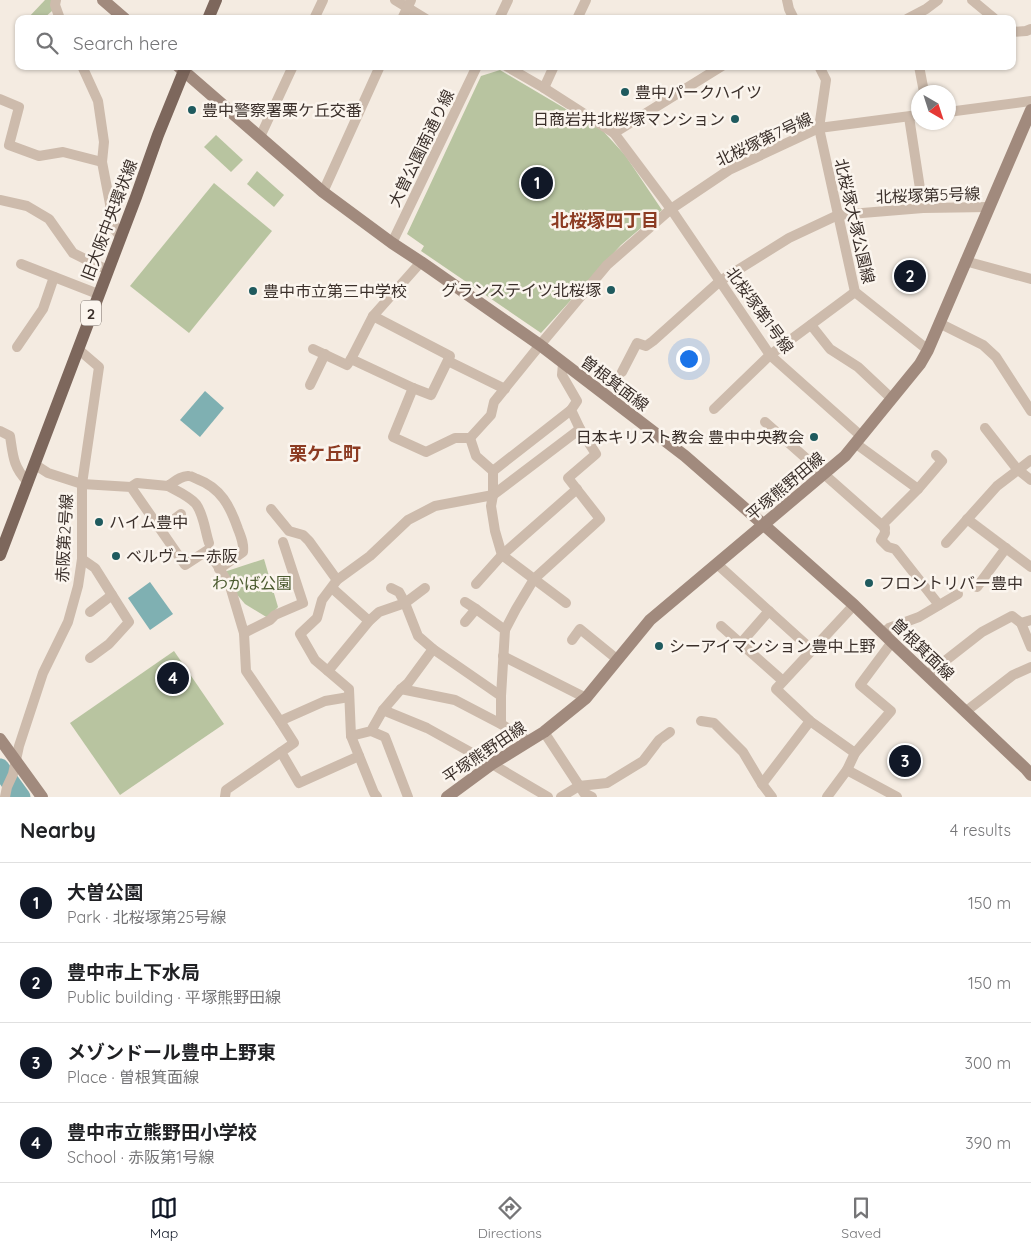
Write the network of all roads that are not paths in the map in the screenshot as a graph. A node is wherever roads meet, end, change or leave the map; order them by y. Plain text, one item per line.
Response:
1 (56, 0) edge
2 (216, 0) edge
3 (323, 0) edge
4 (395, 0) edge
5 (508, 0) edge
6 (586, 0) edge
7 (788, 0) edge
8 (938, 0) edge
9 (972, 0) edge
10 (109, 2) edge
11 (409, 4) edge
12 (59, 15) edge
13 (121, 15) edge
14 (210, 15) edge
15 (316, 15) edge
16 (421, 15) edge
17 (502, 15) edge
18 (579, 15) edge
19 (792, 15) edge
20 (915, 15) edge
21 (990, 15) edge
22 (1031, 29) edge
23 (1016, 32) edge
24 (84, 70) edge
25 (182, 70) edge
26 (185, 70) edge
27 (291, 70) edge
28 (378, 70) edge
29 (475, 70) edge
30 (513, 70) edge
31 (552, 70) edge
32 (716, 70) edge
33 (820, 70) edge
34 (920, 70) edge
35 (923, 85) edge
36 (544, 88) junction
37 (0, 100) edge
38 (1031, 101) edge
39 (1031, 110) edge
40 (956, 111) edge
41 (911, 116) edge
42 (819, 128) junction
43 (915, 130) edge
44 (614, 133) junction
45 (260, 137) junction
46 (102, 162) junction
47 (323, 192) junction
48 (0, 200) edge
49 (989, 207) junction
50 (923, 208) junction
51 (671, 209) junction
52 (838, 214) junction
53 (121, 237) junction
54 (392, 243) junction
55 (965, 261) junction
56 (421, 262) junction
57 (21, 264) dead end
58 (104, 268) junction
59 (54, 277) junction
60 (1031, 279) edge
61 (720, 281) junction
62 (855, 292) junction
63 (98, 294) junction
64 (373, 316) junction
65 (939, 323) junction
66 (810, 325) junction
67 (540, 345) junction
68 (17, 347) dead end
69 (78, 349) junction
70 (313, 349) dead end
71 (928, 350) junction
72 (325, 354) junction
73 (770, 355) junction
74 (351, 359) junction
75 (448, 361) junction
76 (563, 364) junction
77 (622, 372) dead end
78 (310, 385) dead end
79 (413, 388) junction
80 (505, 389) junction
81 (891, 398) junction
82 (714, 409) dead end
83 (572, 410) junction
84 (1031, 411) edge
85 (765, 422) dead end
86 (985, 428) dead end
87 (580, 429) junction
88 (0, 431) edge
89 (470, 438) junction
90 (858, 439) junction
91 (936, 455) dead end
92 (1031, 460) edge
93 (34, 464) junction
94 (1018, 470) junction
95 (493, 471) junction
96 (824, 474) junction
97 (1031, 480) edge
98 (27, 481) junction
99 (82, 484) junction
100 (168, 486) junction
101 (131, 487) junction
102 (577, 489) junction
103 (918, 489) junction
104 (493, 495) junction
105 (271, 509) dead end
106 (181, 514) dead end
107 (967, 519) junction
108 (764, 525) junction
109 (885, 528) junction
110 (161, 530) junction
111 (283, 542) dead end
112 (209, 543) dead end
113 (946, 543) dead end
114 (1006, 548) junction
115 (0, 555) edge
116 (502, 556) junction
117 (82, 559) junction
118 (717, 564) junction
119 (1031, 567) edge
120 (219, 569) junction
121 (534, 579) junction
122 (335, 584) junction
123 (476, 584) dead end
124 (977, 587) dead end
125 (391, 588) dead end
126 (425, 588) dead end
127 (958, 594) dead end
128 (112, 595) junction
129 (465, 602) dead end
130 (405, 603) junction
131 (566, 603) dead end
132 (854, 604) junction
133 (940, 605) junction
134 (476, 609) junction
135 (769, 611) junction
136 (90, 612) dead end
137 (1031, 620) edge
138 (369, 621) junction
139 (465, 622) dead end
140 (1021, 623) junction
141 (721, 626) dead end
142 (505, 630) junction
143 (244, 633) junction
144 (883, 633) junction
145 (572, 640) dead end
146 (892, 642) junction
147 (741, 643) junction
148 (1031, 647) edge
149 (433, 649) junction
150 (812, 650) junction
151 (503, 656) junction
152 (90, 658) dead end
153 (618, 660) junction
154 (1031, 667) edge
155 (328, 671) junction
156 (927, 675) junction
157 (783, 681) junction
158 (401, 689) junction
159 (501, 696) junction
160 (349, 697) junction
161 (586, 698) junction
162 (383, 710) junction
163 (965, 712) junction
164 (280, 720) junction
165 (701, 721) dead end
166 (810, 721) junction
167 (501, 724) junction
168 (371, 731) junction
169 (544, 732) junction
170 (670, 732) dead end
171 (351, 736) junction
172 (0, 739) edge
173 (528, 741) junction
174 (282, 752) junction
175 (855, 753) junction
176 (359, 756) junction
177 (15, 760) junction
178 (492, 764) junction
179 (847, 770) junction
180 (1031, 775) edge
181 (762, 784) junction
182 (579, 786) junction
183 (6, 792) edge
184 (454, 795) edge
185 (374, 796) edge
186 (42, 797) edge
187 (225, 797) edge
188 (408, 797) edge
189 (548, 797) edge
190 (561, 797) edge
191 (592, 797) edge
192 (772, 797) edge
193 (827, 797) edge
194 (897, 797) edge

1 - 12 street
2 - 14 main road
3 - 15 street
4 - 11 street
5 - 17 street
6 - 18 street
7 - 19 street
8 - 20 street
9 - 21 street
10 - 13 street
11 - 16 street
22 - 23 street
24 - 46 street
25 - 53 main road, 旧大阪中央環状線 / 2
26 - 45 street, 曽根箕面線
27 - 45 street
28 - 47 street
29 - 54 street, 大曽公園南通り線
30 - 36 street
31 - 36 street
32 - 44 street
33 - 42 street, 北桜塚大塚公園線
34 - 35 street
36 - 44 street
37 - 46 street
38 - 40 street
39 - 49 street, 平塚熊野田線
41 - 42 street, 北桜塚第7号線
42 - 51 street, 北桜塚第7号線
42 - 52 street, 北桜塚大塚公園線
43 - 50 street
44 - 51 street, 北桜塚第1号線
45 - 47 street, 曽根箕面線
46 - 53 street
47 - 54 street, 曽根箕面線
48 - 58 street
49 - 50 street, 北桜塚第5号線
49 - 55 street, 平塚熊野田線
50 - 52 street, 北桜塚第5号線
51 - 61 street, 北桜塚第1号線
51 - 67 street, 北桜塚第7号線
52 - 61 street
52 - 62 street, 北桜塚大塚公園線
53 - 58 main road, 旧大阪中央環状線 / 2
54 - 56 street, 曽根箕面線
55 - 60 street
55 - 65 street, 平塚熊野田線
56 - 64 street
56 - 67 street, 曽根箕面線
57 - 59 street
58 - 63 main road, 旧大阪中央環状線 / 2
59 - 63 street
59 - 68 street
61 - 73 street, 北桜塚第1号線
61 - 77 street
62 - 66 street
62 - 71 street, 北桜塚大塚公園線
63 - 69 main road, 旧大阪中央環状線 / 2
64 - 74 street
64 - 75 street
65 - 71 street, 平塚熊野田線
65 - 84 street
66 - 73 street
66 - 81 street
67 - 76 street, 曽根箕面線
67 - 80 street, 北桜塚第7号線
69 - 93 main road, 旧大阪中央環状線 / 2
69 - 99 street, 赤阪第2号線
70 - 72 street
71 - 81 street, 平塚熊野田線
72 - 74 street
72 - 78 street
73 - 82 street
73 - 90 street, 北桜塚第1号線
74 - 79 street
75 - 79 street
75 - 80 street
76 - 83 street
76 - 108 street, 曽根箕面線
79 - 89 street
80 - 89 street, 北桜塚第7号線
81 - 90 street, 平塚熊野田線
83 - 87 street
83 - 95 street
85 - 96 street
86 - 94 street
87 - 102 street
87 - 104 street
88 - 98 street
89 - 95 street
90 - 96 street, 平塚熊野田線
90 - 103 street, 北桜塚第1号線
91 - 103 street
92 - 94 street
93 - 98 main road, 旧大阪中央環状線 / 2
93 - 99 street
94 - 97 street
94 - 107 street
95 - 104 street
96 - 108 street, 平塚熊野田線
96 - 109 street
98 - 115 main road, 旧大阪中央環状線 / 2
99 - 101 street
99 - 117 street, 赤阪第2号線
100 - 101 street
100 - 112 street
100 - 120 street
101 - 110 street
102 - 116 street
102 - 121 street
103 - 109 street
104 - 116 street
104 - 122 street
105 - 122 street
106 - 110 street
107 - 113 street
107 - 114 street
108 - 118 street, 平塚熊野田線
108 - 132 street, 曽根箕面線
109 - 133 street
110 - 120 street
111 - 143 street
114 - 119 street
114 - 124 street
116 - 121 street
116 - 123 street
117 - 128 street
117 - 177 street, 赤阪第2号線
118 - 135 street
118 - 153 street, 平塚熊野田線
120 - 143 street
121 - 131 street
121 - 142 street
122 - 138 street
122 - 155 street
125 - 130 street
126 - 130 street
127 - 133 street
128 - 136 street
128 - 152 street
129 - 134 street
130 - 138 street
130 - 149 street
132 - 144 street, 曽根箕面線
132 - 150 street
133 - 144 street
134 - 139 street
134 - 142 street
135 - 147 street
135 - 150 street
137 - 140 street
138 - 155 street
140 - 148 street
140 - 156 street
141 - 147 street
142 - 151 street
143 - 164 street
144 - 146 street, 曽根箕面線
145 - 153 street
146 - 156 street, 曽根箕面線
146 - 175 street
147 - 157 street
149 - 158 street
149 - 159 street
150 - 157 street
151 - 159 street
151 - 161 street
153 - 161 street, 平塚熊野田線
154 - 163 street
155 - 160 street
156 - 163 street, 曽根箕面線
157 - 166 street
158 - 162 street
158 - 167 street
159 - 167 street
160 - 164 street
160 - 171 street
161 - 169 street, 平塚熊野田線
162 - 168 street
162 - 178 street
163 - 180 street, 曽根箕面線
164 - 174 street
165 - 181 street
166 - 175 street
166 - 181 street
167 - 173 street
168 - 171 street
168 - 188 street
169 - 173 street, 平塚熊野田線
169 - 182 street
170 - 182 street
171 - 176 street
172 - 177 street
173 - 178 street, 平塚熊野田線
174 - 176 street
174 - 187 street
175 - 179 street
176 - 185 street
177 - 183 street, 赤阪第2号線
177 - 186 street
178 - 184 street, 平塚熊野田線
178 - 189 street
179 - 193 street
179 - 194 street
181 - 192 street
182 - 190 street
182 - 191 street

